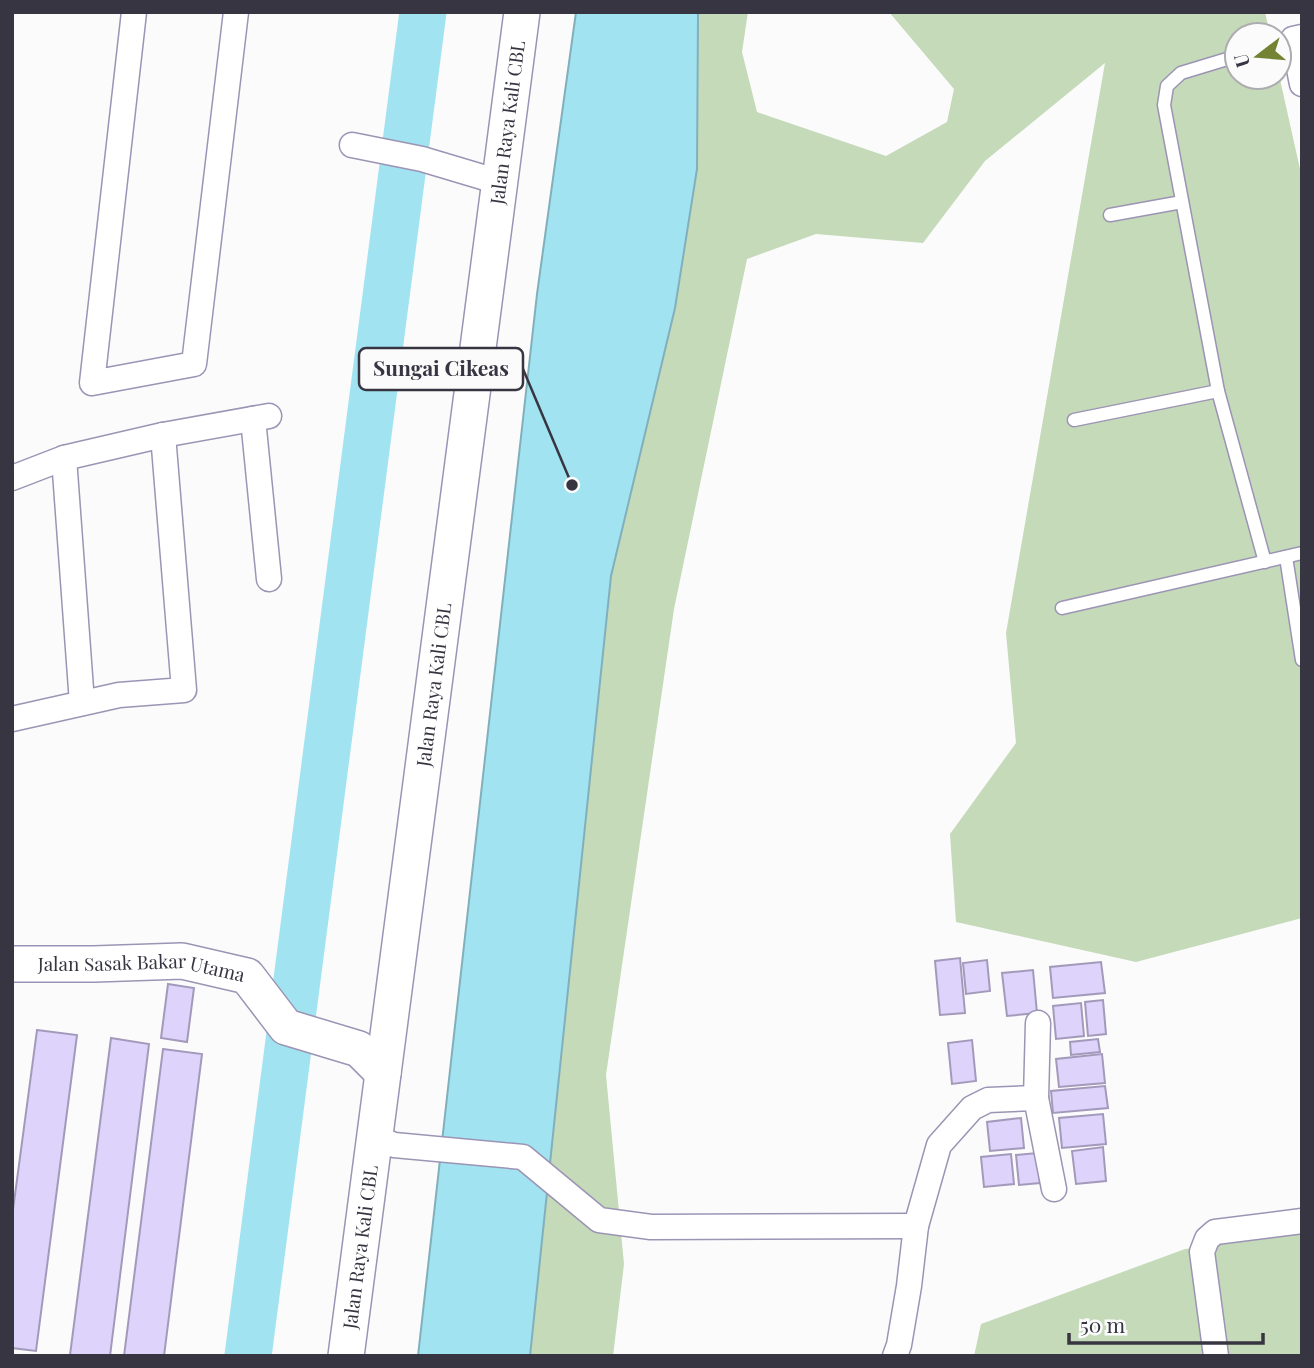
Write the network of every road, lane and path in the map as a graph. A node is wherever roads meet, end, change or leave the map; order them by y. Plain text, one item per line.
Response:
1 (134, 12) edge
2 (236, 12) edge
3 (522, 12) edge
4 (1293, 47) edge
5 (1223, 60) edge
6 (1302, 83) edge
7 (352, 145) dead end
8 (499, 182) junction
9 (1182, 202) junction
10 (1110, 215) dead end
11 (1218, 391) junction
12 (1074, 420) dead end
13 (163, 435) junction
14 (64, 458) junction
15 (12, 478) edge
16 (1302, 553) edge
17 (1286, 557) junction
18 (1265, 562) junction
19 (270, 579) dead end
20 (1062, 608) dead end
21 (1302, 660) edge
22 (82, 702) junction
23 (12, 719) edge
24 (12, 964) edge
25 (1038, 1023) dead end
26 (383, 1073) junction
27 (1036, 1098) junction
28 (384, 1141) junction
29 (1054, 1189) dead end
30 (1302, 1221) edge
31 (916, 1226) junction
32 (345, 1356) edge
33 (895, 1356) edge
34 (1216, 1356) edge

1 - 2 street
3 - 8 main road, Jalan Raya Kali CBL
4 - 6 street
5 - 9 lane
7 - 8 street
8 - 26 main road, Jalan Raya Kali CBL
9 - 10 lane
9 - 11 lane
11 - 12 lane
11 - 18 lane
13 - 14 street
13 - 19 street
13 - 22 street
14 - 15 street
14 - 22 street
16 - 17 lane
17 - 18 lane
17 - 21 lane
18 - 20 lane
22 - 23 street
24 - 26 main road, Jalan Sasak Bakar Utama
25 - 27 street
26 - 28 main road, Jalan Raya Kali CBL
27 - 29 street
27 - 31 street
28 - 31 street
28 - 32 main road, Jalan Raya Kali CBL
30 - 34 street
31 - 33 street

